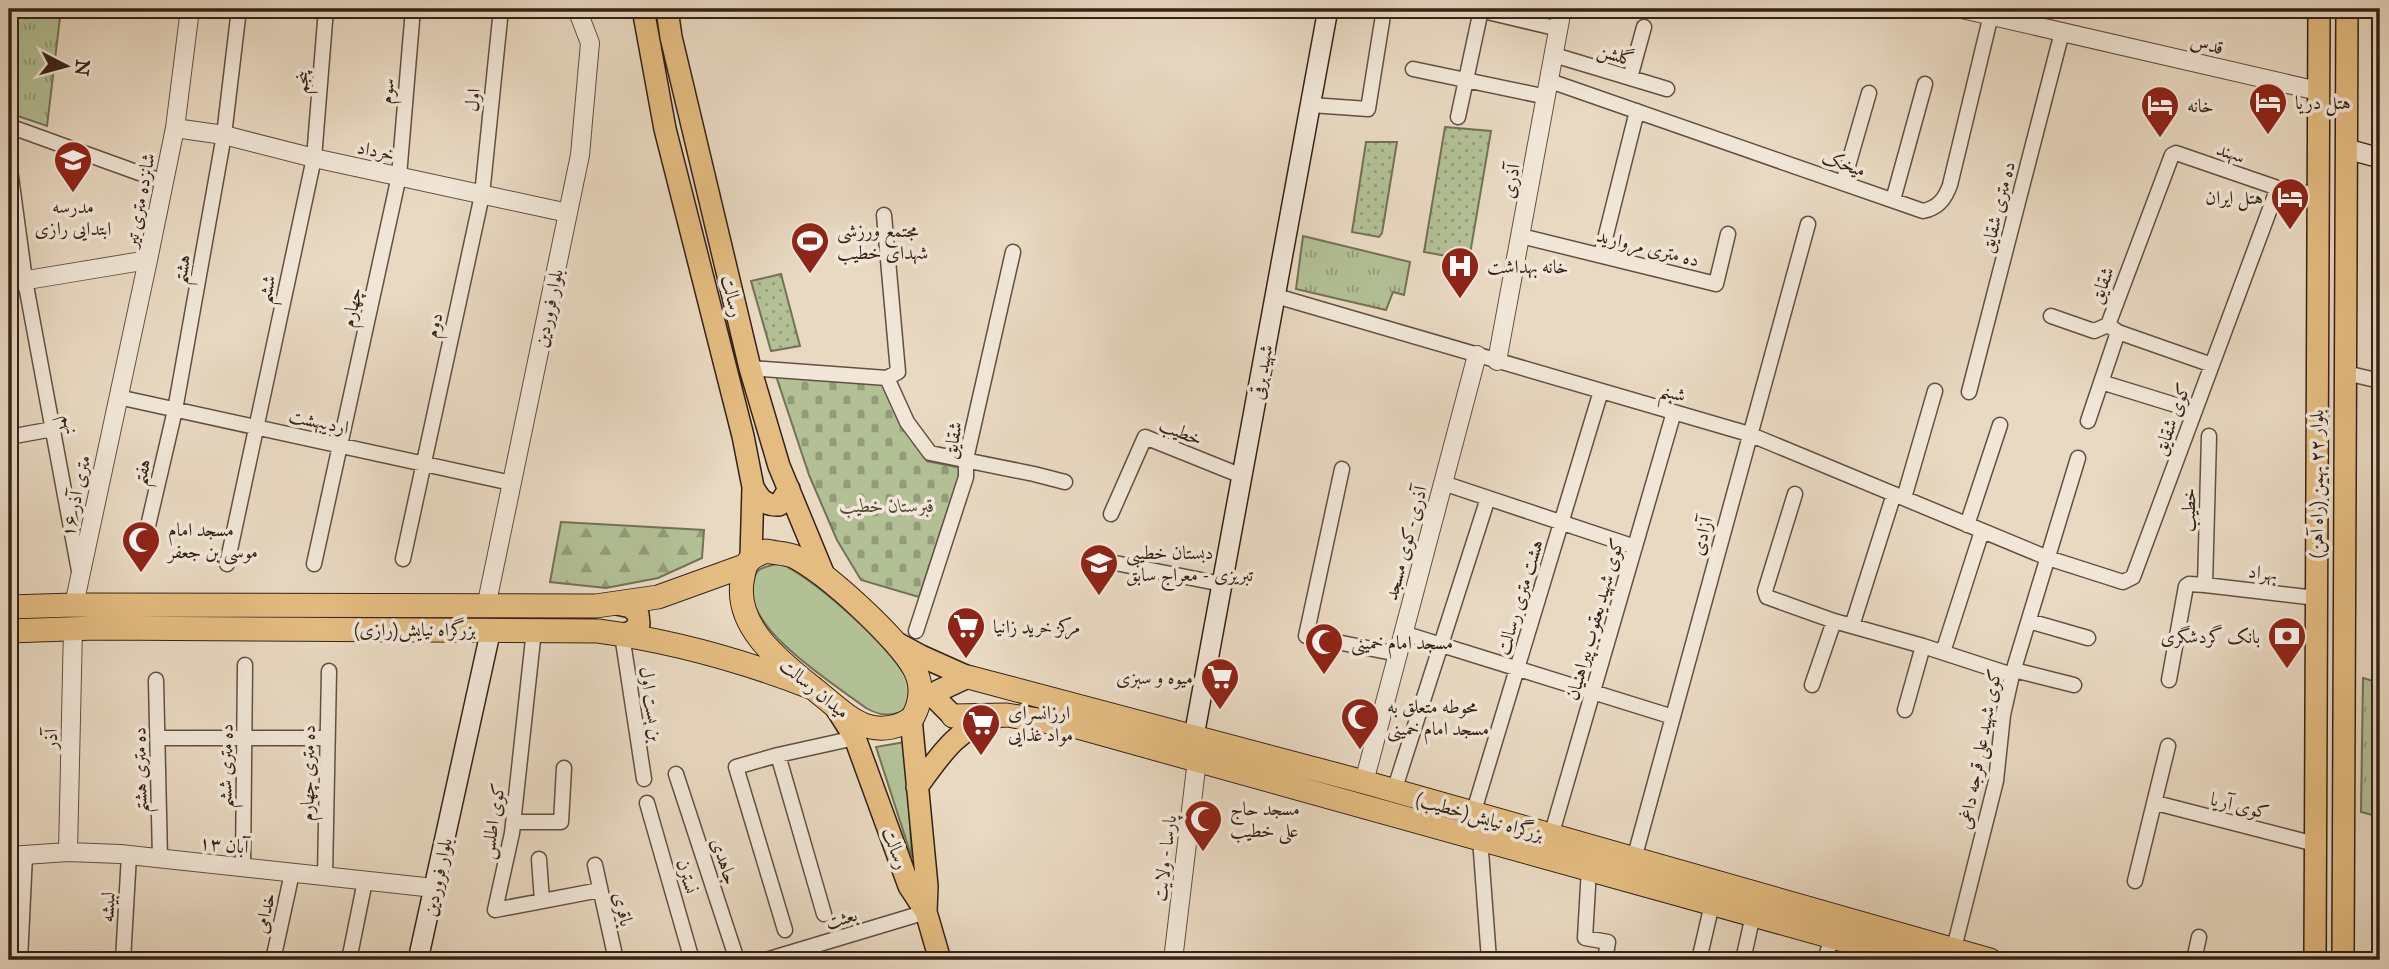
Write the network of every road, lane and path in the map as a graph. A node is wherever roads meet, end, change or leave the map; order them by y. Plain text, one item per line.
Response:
1 (190, 9) edge
2 (239, 9) edge
3 (326, 9) edge
4 (413, 9) edge
5 (500, 9) edge
6 (577, 9) edge
7 (643, 9) edge
8 (667, 9) edge
9 (1328, 9) edge
10 (1384, 9) edge
11 (1478, 9) edge
12 (1562, 9) edge
13 (1962, 9) edge
14 (2319, 9) edge
15 (2347, 9) edge
16 (1991, 15) junction
17 (1644, 27) dead end
18 (1559, 29) junction
19 (2062, 32) junction
20 (1554, 55) junction
21 (1413, 69) dead end
22 (1630, 78) junction
23 (1465, 80) junction
24 (1924, 84) dead end
25 (1548, 89) junction
26 (1667, 89) dead end
27 (2318, 92) junction
28 (1869, 93) dead end
29 (1311, 105) junction
30 (1637, 111) junction
31 (1458, 117) dead end
32 (9, 127) edge
33 (175, 128) junction
34 (225, 135) junction
35 (2347, 149) junction
36 (2172, 155) joint
37 (314, 158) junction
38 (2380, 158) edge
39 (9, 162) edge
40 (399, 176) junction
41 (164, 182) junction
42 (1843, 183) junction
43 (2277, 190) junction
44 (2317, 194) junction
45 (482, 195) junction
46 (1893, 200) junction
47 (568, 213) junction
48 (884, 215) dead end
49 (1808, 224) dead end
50 (1728, 234) dead end
51 (1521, 236) junction
52 (1013, 252) dead end
53 (1601, 255) junction
54 (148, 260) junction
55 (17, 281) edge
56 (1276, 296) junction
57 (2051, 316) dead end
58 (2113, 329) junction
59 (1477, 355) junction
60 (1497, 361) junction
61 (2212, 365) junction
62 (750, 368) junction
63 (2346, 373) junction
64 (887, 378) junction
65 (2380, 380) edge
66 (2101, 382) junction
67 (1601, 391) junction
68 (1936, 391) dead end
69 (1969, 392) dead end
70 (118, 397) junction
71 (175, 410) junction
72 (2195, 411) junction
73 (1674, 412) junction
74 (2088, 421) dead end
75 (2000, 425) dead end
76 (256, 428) junction
77 (53, 429) junction
78 (1749, 434) junction
79 (2209, 436) dead end
80 (9, 437) edge
81 (341, 446) junction
82 (966, 458) junction
83 (2078, 458) dead end
84 (422, 464) junction
85 (1342, 469) dead end
86 (1242, 476) junction
87 (1065, 482) dead end
88 (512, 483) junction
89 (1443, 483) junction
90 (753, 486) junction
91 (789, 489) junction
92 (1795, 494) dead end
93 (1899, 496) junction
94 (1488, 498) junction
95 (1111, 514) dead end
96 (1561, 522) junction
97 (1967, 525) junction
98 (1982, 531) junction
99 (144, 543) dead end
100 (1635, 547) junction
101 (2048, 558) junction
102 (403, 559) dead end
103 (748, 562) junction
104 (1115, 563) dead end
105 (227, 564) dead end
106 (314, 564) dead end
107 (80, 574) junction
108 (824, 575) junction
109 (1223, 584) junction
110 (2205, 585) junction
111 (2316, 598) junction
112 (617, 604) junction
113 (74, 605) junction
114 (9, 607) edge
115 (486, 607) junction
116 (1834, 621) junction
117 (2029, 621) junction
118 (1853, 626) junction
119 (73, 628) junction
120 (491, 629) junction
121 (534, 630) junction
122 (9, 631) edge
123 (916, 631) dead end
124 (1403, 633) junction
125 (622, 635) junction
126 (2088, 638) dead end
127 (895, 642) junction
128 (1441, 645) junction
129 (1923, 646) junction
130 (1943, 652) junction
131 (1398, 654) junction
132 (245, 665) dead end
133 (1517, 668) junction
134 (328, 670) dead end
135 (2013, 673) junction
136 (968, 677) junction
137 (156, 680) dead end
138 (2169, 680) dead end
139 (1812, 685) dead end
140 (2074, 685) dead end
141 (813, 688) junction
142 (1593, 692) junction
143 (835, 706) junction
144 (1905, 710) dead end
145 (914, 715) junction
146 (1007, 715) junction
147 (953, 716) junction
148 (1673, 717) junction
149 (1194, 736) junction
150 (158, 738) junction
151 (244, 738) junction
152 (327, 738) junction
153 (855, 738) junction
154 (2168, 746) dead end
155 (778, 755) junction
156 (1198, 760) junction
157 (564, 768) dead end
158 (676, 774) dead end
159 (644, 779) dead end
160 (1364, 782) junction
161 (917, 787) junction
162 (1394, 791) junction
163 (647, 803) dead end
164 (2156, 803) junction
165 (1473, 814) junction
166 (513, 822) junction
167 (1551, 836) junction
168 (1480, 838) junction
169 (2315, 844) junction
170 (68, 852) junction
171 (129, 855) junction
172 (17, 856) edge
173 (160, 859) junction
174 (539, 859) dead end
175 (1634, 859) junction
176 (595, 865) dead end
177 (243, 867) junction
178 (1589, 869) junction
179 (292, 873) junction
180 (325, 876) junction
181 (365, 881) junction
182 (2135, 881) dead end
183 (434, 888) junction
184 (600, 890) junction
185 (542, 901) junction
186 (1712, 904) junction
187 (926, 912) junction
188 (824, 914) dead end
189 (1753, 915) junction
190 (785, 930) dead end
191 (1832, 937) junction
192 (2199, 937) dead end
193 (1954, 948) junction
194 (794, 956) edge
195 (1909, 959) edge
196 (20, 960) edge
197 (123, 960) edge
198 (273, 960) edge
199 (349, 960) edge
200 (418, 960) edge
201 (616, 960) edge
202 (692, 960) edge
203 (737, 960) edge
204 (766, 960) edge
205 (940, 960) edge
206 (1173, 960) edge
207 (1489, 960) edge
208 (1605, 960) edge
209 (1699, 960) edge
210 (1742, 960) edge
211 (1825, 960) edge
212 (1990, 960) edge
213 (2194, 960) edge
214 (2315, 960) edge
215 (2343, 960) edge

1 - 33 street, شانزده متری تیر
2 - 34 street
3 - 37 street, پنجم
4 - 40 street, سوم
5 - 45 street, اول
6 - 47 street, بلوار فروردین
7 - 90 main road, رسالت
8 - 62 main road, رسالت
9 - 29 main road, شهید برقی
10 - 29 street
11 - 18 street
11 - 23 street
12 - 18 street, آذری
13 - 16 street, قدس
14 - 27 main road, بلوار ۲۲ بهمن (راه آهن)
15 - 35 main road, بلوار ۲۲ بهمن (راه آهن)
16 - 19 street, قدس
16 - 46 street, میخک
17 - 22 street
18 - 20 street, آذری
19 - 27 street, قدس
19 - 69 street, ده متری شقایق
20 - 22 street, گلشن
20 - 25 street, آذری
21 - 23 street, میخک
22 - 26 street, گلشن
23 - 25 street, میخک
23 - 31 street
24 - 46 street
25 - 30 street, میخک
25 - 51 street, آذری
27 - 44 main road, بلوار ۲۲ بهمن (راه آهن)
28 - 42 street
29 - 56 main road, شهید برقی
30 - 42 street, میخک
30 - 53 street
32 - 41 street
33 - 34 street, خرداد
33 - 41 street, شانزده متری تیر
34 - 37 street, خرداد
34 - 71 street, هشتم
35 - 38 main road
35 - 63 main road, بلوار ۲۲ بهمن (راه آهن)
36 - 43 street, سهند
36 - 58 street, شقایق
37 - 40 street, خرداد
37 - 76 street, ششم
39 - 55 street, نهم
40 - 45 street, خرداد
40 - 81 street, چهارم
41 - 54 street, شانزده متری تیر
42 - 46 street, میخک
43 - 44 street, سهند
43 - 61 street, کوی شقایق
44 - 111 main road, بلوار ۲۲ بهمن (راه آهن)
45 - 47 street, خرداد
45 - 84 street, دوم
47 - 88 street, بلوار فروردین
48 - 64 street
49 - 78 street, آزادی
50 - 53 street, ده متری مروارید
51 - 53 street, ده متری مروارید
51 - 60 street, آذری
52 - 82 street, شقایق
54 - 55 street
54 - 70 street, شانزده متری تیر
55 - 77 street, نهم
56 - 59 street, شبنم
56 - 86 main road, شهید برقی
57 - 58 street
58 - 61 street, شقایق
58 - 66 street
59 - 60 street, شبنم
59 - 89 street, آذری-کوی مسجد
60 - 67 street, شبنم
61 - 72 street, کوی شقایق
62 - 64 street
62 - 91 main road, رسالت
63 - 65 street
63 - 215 main road, بلوار ۲۲ بهمن (راه آهن)
64 - 82 street
66 - 72 street
66 - 74 street
67 - 73 street, شبنم
67 - 96 street, هشت متری رسالت
68 - 93 street
70 - 71 street, اردیبهشت
70 - 107 street, ۱۶ متری آذر
71 - 76 street, اردیبهشت
71 - 99 street, هفتم
72 - 101 street, کوی شقایق
73 - 78 street, شبنم
73 - 100 street, کوی شهید یعقوب پیراهنیان
75 - 97 street
76 - 81 street, اردیبهشت
76 - 105 street
77 - 80 street
77 - 107 street, نهم
78 - 93 street, شبنم
78 - 148 street, آزادی
79 - 110 street, خطیب
81 - 84 street, اردیبهشت
81 - 106 street
82 - 87 street
82 - 123 street, شقایق
83 - 101 street, کوی شهید علی قرجه داغی
84 - 88 street, اردیبهشت
84 - 102 street
85 - 131 street
86 - 95 street, خطیب
86 - 109 main road, شهید برقی
88 - 115 street, بلوار فروردین
89 - 94 street
89 - 124 street, آذری-کوی مسجد
90 - 91 main road
90 - 103 main road, رسالت
91 - 108 main road, رسالت
92 - 116 street
93 - 97 street, شبنم
93 - 118 street
94 - 96 street
94 - 128 street
96 - 100 street
96 - 133 street, هشت متری رسالت
97 - 98 street, شبنم
98 - 101 street, شبنم
98 - 130 street
100 - 142 street, کوی شهید یعقوب پیراهنیان
101 - 117 street, کوی شهید علی قرجه داغی
103 - 108 highway
103 - 112 highway, بزرگراه نیایش(رازی)
103 - 141 highway, میدان رسالت
104 - 109 street
107 - 113 street, ۱۶ متری آذر
108 - 127 highway
109 - 149 main road, شهید برقی
110 - 111 street, بهراد
110 - 138 street
111 - 169 main road, بلوار ۲۲ بهمن (راه آهن)
112 - 115 highway, بزرگراه نیایش(رازی)
112 - 125 main road
113 - 114 highway, بزرگراه نیایش(رازی)
113 - 115 highway, بزرگراه نیایش(رازی)
116 - 118 street
116 - 139 street
117 - 126 street
117 - 135 street, کوی شهید علی قرجه داغی
118 - 129 street
119 - 120 highway, بزرگراه نیایش(رازی)
119 - 122 highway, بزرگراه نیایش(رازی)
119 - 170 street, آذر
120 - 121 highway, بزرگراه نیایش(رازی)
120 - 183 main road, بلوار فروردین
121 - 125 highway, بزرگراه نیایش(رازی)
121 - 166 street, کوی اطلس
124 - 128 street
124 - 131 street, آذری-کوی مسجد
125 - 141 highway, بزرگراه نیایش(رازی)
125 - 159 street, بن بست اول
127 - 136 main road
127 - 145 highway
128 - 133 street
128 - 162 street
129 - 130 street
129 - 144 street
130 - 135 street
131 - 160 street, آذری-کوی مسجد
132 - 151 street, ده متری ششم
133 - 142 street
133 - 165 street, هشت متری رسالت
134 - 152 street, ده متری چهارم
135 - 140 street
135 - 193 street, کوی شهید علی قرجه داغی
136 - 147 main road
136 - 149 highway, بزرگراه نیایش(خطیب)
137 - 150 street, ده متری هشتم
141 - 143 highway, میدان رسالت
142 - 148 street
142 - 167 street, کوی شهید یعقوب پیراهنیان
143 - 145 highway, میدان رسالت
143 - 153 main road, رسالت
145 - 147 main road
145 - 161 main road, رسالت
146 - 147 highway, بزرگراه نیایش(خطیب)
146 - 156 highway, بزرگراه نیایش(خطیب)
146 - 161 main road
148 - 175 street, آزادی
149 - 160 highway, بزرگراه نیایش(خطیب)
150 - 151 street
150 - 173 street, ده متری هشتم
151 - 152 street
151 - 177 street, ده متری ششم
152 - 180 street, ده متری چهارم
153 - 155 street
153 - 187 main road, رسالت
154 - 164 street
155 - 188 street
155 - 190 street
156 - 168 highway, بزرگراه نیایش(خطیب)
156 - 206 street, پارسا - ولایت
157 - 166 street
158 - 203 street, جاهدی
160 - 162 highway, بزرگراه نیایش(خطیب)
161 - 187 main road, رسالت
162 - 165 highway, بزرگراه نیایش(خطیب)
163 - 202 street, نسترن
164 - 169 street, کوی آریا
164 - 182 street
165 - 167 highway, بزرگراه نیایش(خطیب)
166 - 185 street, کوی اطلس
167 - 175 highway, بزرگراه نیایش(خطیب)
168 - 178 highway, بزرگراه نیایش(خطیب)
168 - 207 street
169 - 214 main road, بلوار ۲۲ بهمن (راه آهن)
170 - 171 street, ۱۳ آبان
170 - 172 street, ۱۳ آبان
171 - 173 street, ۱۳ آبان
171 - 197 street, لبیشه
172 - 196 street
173 - 177 street, ۱۳ آبان
174 - 185 street
175 - 193 highway, بزرگراه نیایش(خطیب)
176 - 184 street, باقری
177 - 179 street, ۱۳ آبان
178 - 186 highway, بزرگراه نیایش(خطیب)
178 - 208 street
179 - 180 street, ۱۳ آبان
179 - 198 street, خدامی
180 - 181 street, ۱۳ آبان
181 - 183 street, ۱۳ آبان
181 - 199 street
183 - 200 main road, بلوار فروردین
184 - 185 street, کوی اطلس
184 - 201 street, باقری
186 - 189 highway, بزرگراه نیایش(خطیب)
186 - 209 street
187 - 194 street, بعثت
187 - 205 main road, رسالت
189 - 191 highway, بزرگراه نیایش(خطیب)
189 - 210 street
191 - 195 highway, بزرگراه نیایش(خطیب)
191 - 211 street
192 - 213 street
193 - 212 highway, بزرگراه نیایش(خطیب)
194 - 204 street, بعثت

